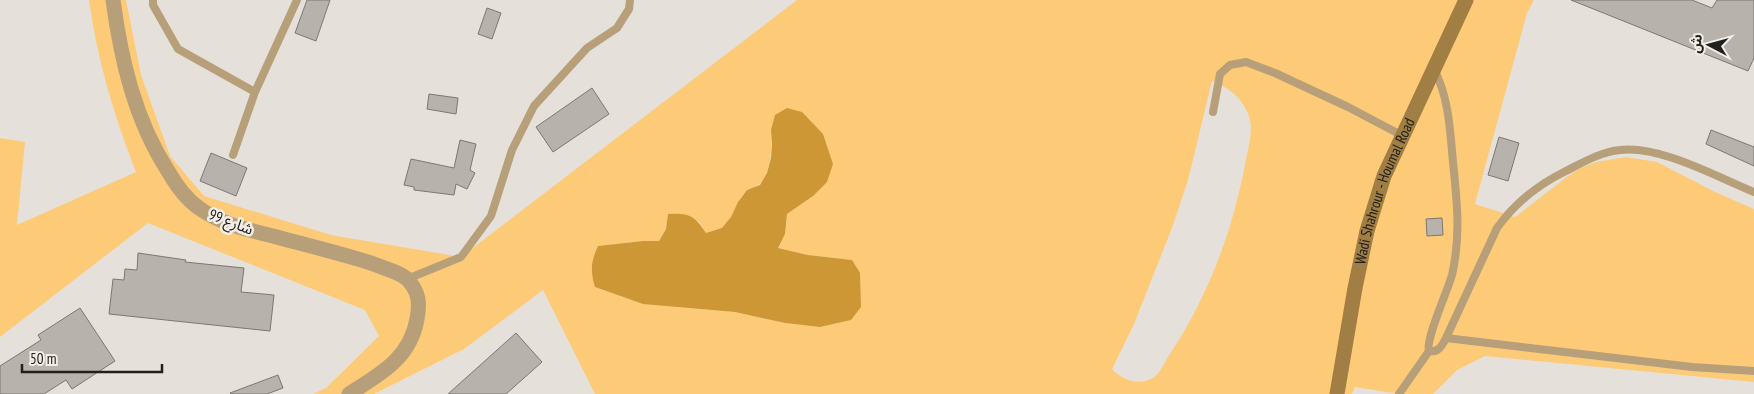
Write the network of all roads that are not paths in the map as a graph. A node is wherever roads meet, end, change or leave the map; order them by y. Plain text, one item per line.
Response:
1 (114, 0) edge
2 (153, 0) edge
3 (297, 0) edge
4 (630, 0) edge
5 (1466, 0) edge
6 (1434, 69) junction
7 (256, 92) junction
8 (1213, 112) dead end
9 (1403, 136) junction
10 (233, 155) dead end
11 (1754, 192) edge
12 (407, 279) junction
13 (1446, 338) junction
14 (1428, 351) junction
15 (1754, 371) edge
16 (349, 394) edge
17 (1337, 394) edge
18 (1399, 394) edge

1 - 12 street, شارع 99
2 - 7 lane
3 - 7 lane
4 - 12 lane
5 - 6 main road, Wadi Shahrour - Houmal Road
6 - 9 main road, Wadi Shahrour - Houmal Road
6 - 14 lane
7 - 10 lane
8 - 9 lane
9 - 17 main road, Wadi Shahrour - Houmal Road
11 - 13 lane
12 - 16 street, شارع 99
13 - 14 lane
13 - 15 lane
14 - 18 lane

